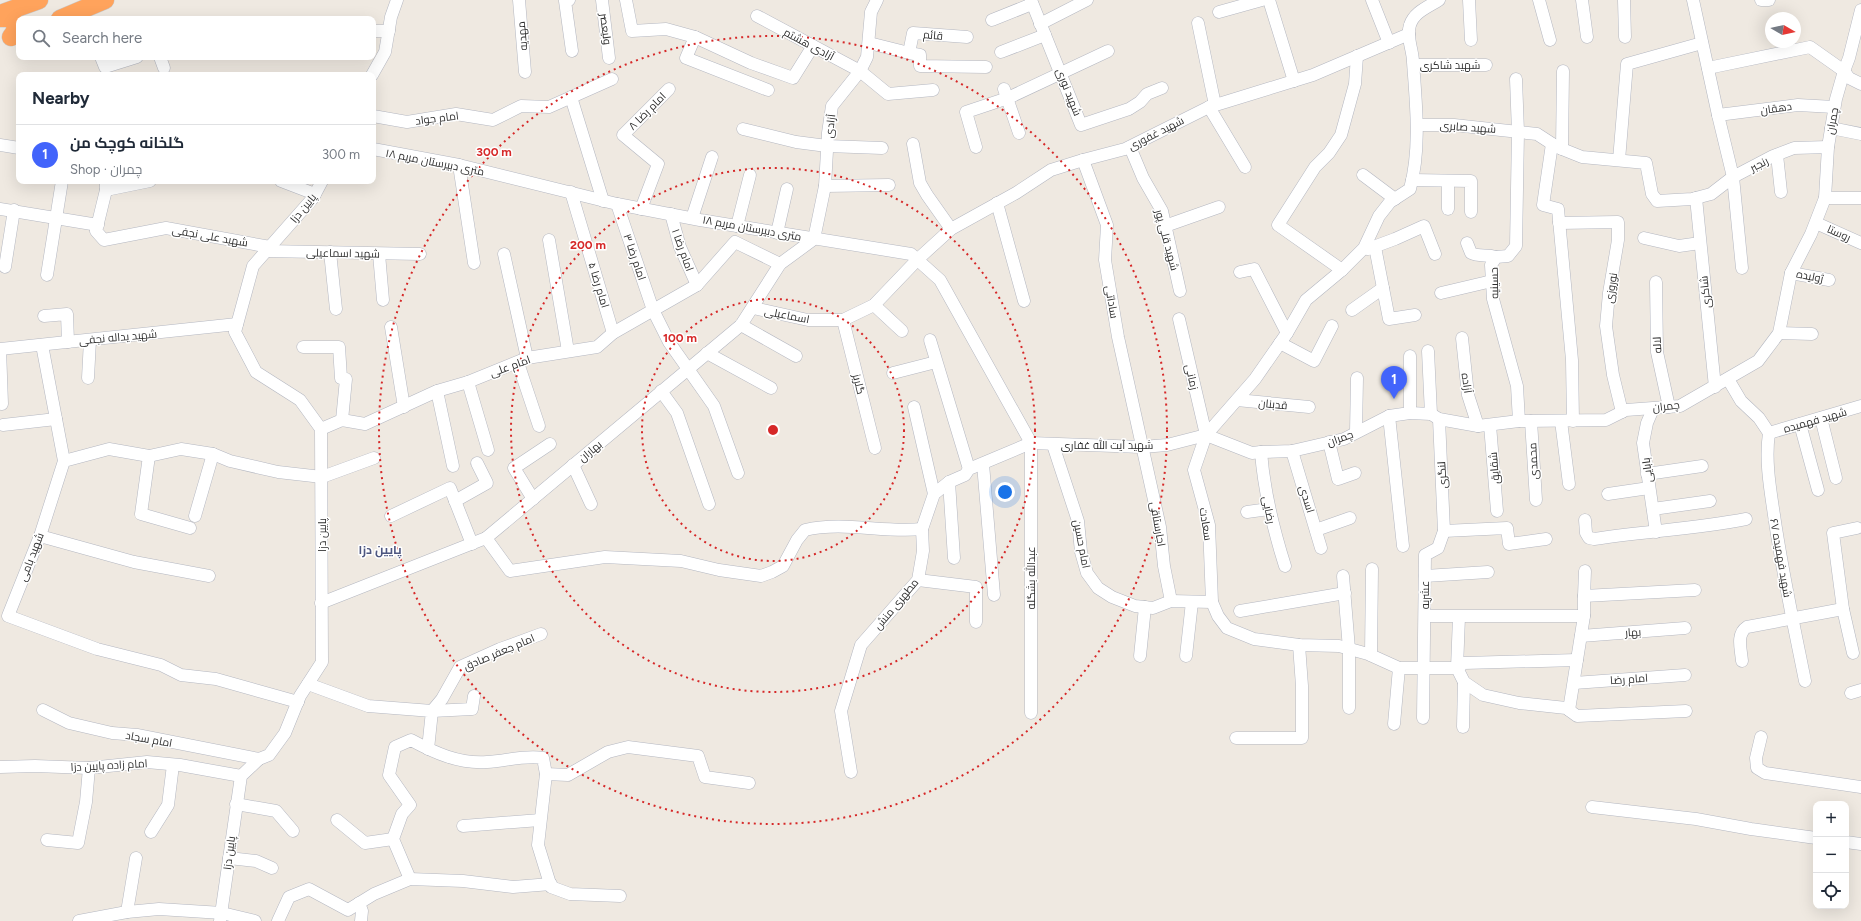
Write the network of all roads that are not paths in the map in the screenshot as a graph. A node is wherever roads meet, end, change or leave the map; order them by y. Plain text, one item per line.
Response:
1 (39, 0) edge
2 (65, 0) edge
3 (397, 0) edge
4 (519, 0) edge
5 (569, 0) edge
6 (602, 0) edge
7 (626, 0) edge
8 (877, 0) edge
9 (1087, 0) edge
10 (1262, 0) edge
11 (1269, 0) edge
12 (1372, 0) edge
13 (1439, 0) edge
14 (1469, 0) edge
15 (1539, 0) edge
16 (1582, 0) edge
17 (1624, 0) edge
18 (1694, 0) edge
19 (1761, 0) edge
20 (1769, 0) edge
21 (1032, 2) edge
22 (1420, 5) edge
23 (93, 8) edge
24 (1861, 10) edge
25 (1219, 12) dead end
26 (0, 14) edge
27 (69, 16) edge
28 (757, 16) dead end
29 (0, 18) edge
30 (992, 20) dead end
31 (1198, 23) dead end
32 (1043, 29) junction
33 (376, 31) edge
34 (389, 31) junction
35 (1409, 34) junction
36 (10, 37) edge
37 (695, 37) junction
38 (1587, 37) dead end
39 (1625, 37) dead end
40 (967, 38) dead end
41 (1471, 40) dead end
42 (1550, 40) dead end
43 (1702, 42) junction
44 (869, 43) junction
45 (1389, 43) junction
46 (813, 46) junction
47 (1108, 50) dead end
48 (572, 52) dead end
49 (1001, 52) dead end
50 (909, 53) junction
51 (1357, 56) junction
52 (609, 58) dead end
53 (102, 60) edge
54 (127, 60) edge
55 (1414, 65) junction
56 (1486, 65) dead end
57 (986, 67) dead end
58 (1708, 68) junction
59 (860, 71) junction
60 (1563, 71) dead end
61 (1844, 71) junction
62 (374, 72) edge
63 (525, 72) dead end
64 (1062, 74) junction
65 (612, 78) dead end
66 (1516, 79) dead end
67 (1294, 81) junction
68 (1861, 84) edge
69 (1162, 88) dead end
70 (669, 89) dead end
71 (768, 90) dead end
72 (933, 90) dead end
73 (1006, 94) junction
74 (571, 97) junction
75 (1212, 106) junction
76 (1834, 107) junction
77 (1718, 115) junction
78 (376, 117) edge
79 (1418, 125) junction
80 (1831, 128) junction
81 (743, 129) dead end
82 (1518, 132) junction
83 (1019, 134) dead end
84 (1861, 134) edge
85 (914, 144) dead end
86 (0, 146) edge
87 (827, 146) junction
88 (976, 147) dead end
89 (1130, 147) junction
90 (1557, 147) junction
91 (1828, 147) junction
92 (16, 148) edge
93 (882, 148) dead end
94 (376, 150) edge
95 (1777, 155) junction
96 (712, 157) dead end
97 (1083, 160) junction
98 (1619, 160) junction
99 (459, 165) junction
100 (1245, 167) dead end
101 (750, 174) dead end
102 (1364, 175) dead end
103 (1733, 177) junction
104 (1412, 180) junction
105 (1448, 180) junction
106 (62, 184) edge
107 (116, 184) edge
108 (290, 184) edge
109 (320, 184) edge
110 (106, 185) edge
111 (889, 185) dead end
112 (825, 186) junction
113 (787, 189) dead end
114 (571, 192) junction
115 (1781, 192) dead end
116 (315, 194) junction
117 (1696, 198) junction
118 (1825, 198) junction
119 (1861, 198) edge
120 (1395, 199) junction
121 (603, 201) junction
122 (998, 203) junction
123 (617, 204) junction
124 (1219, 207) dead end
125 (0, 209) edge
126 (641, 209) junction
127 (1448, 209) dead end
128 (14, 210) junction
129 (1471, 212) dead end
130 (671, 214) junction
131 (57, 218) junction
132 (692, 218) junction
133 (1559, 223) junction
134 (1816, 223) junction
135 (98, 224) junction
136 (737, 226) junction
137 (1165, 226) junction
138 (952, 229) junction
139 (777, 232) junction
140 (1644, 238) dead end
141 (814, 239) junction
142 (549, 240) dead end
143 (1700, 243) junction
144 (1861, 243) edge
145 (1468, 244) dead end
146 (1375, 247) junction
147 (268, 249) junction
148 (1361, 251) junction
149 (330, 252) junction
150 (379, 254) junction
151 (420, 254) dead end
152 (504, 254) dead end
153 (1435, 254) dead end
154 (1496, 257) junction
155 (918, 259) junction
156 (474, 263) dead end
157 (780, 264) junction
158 (5, 267) dead end
159 (1742, 268) dead end
160 (1342, 270) junction
161 (1240, 272) dead end
162 (1791, 273) junction
163 (47, 275) dead end
164 (1829, 280) dead end
165 (1492, 282) junction
166 (1656, 282) dead end
167 (695, 286) junction
168 (1383, 288) junction
169 (1180, 291) dead end
170 (1441, 293) dead end
171 (383, 300) dead end
172 (1024, 301) dead end
173 (874, 305) junction
174 (753, 308) junction
175 (336, 309) dead end
176 (653, 310) junction
177 (1352, 310) dead end
178 (1414, 314) dead end
179 (44, 316) dead end
180 (1179, 319) dead end
181 (843, 320) junction
182 (237, 324) junction
183 (742, 325) junction
184 (1332, 326) dead end
185 (391, 327) dead end
186 (902, 331) dead end
187 (613, 333) junction
188 (1779, 333) junction
189 (1812, 334) dead end
190 (1283, 338) junction
191 (1462, 338) dead end
192 (90, 340) junction
193 (930, 340) dead end
194 (68, 342) junction
195 (42, 344) junction
196 (303, 347) dead end
197 (0, 349) edge
198 (568, 351) junction
199 (1428, 351) dead end
200 (707, 353) junction
201 (796, 356) dead end
202 (1410, 356) dead end
203 (522, 361) junction
204 (936, 362) junction
205 (687, 369) junction
206 (893, 374) dead end
207 (88, 378) dead end
208 (1356, 378) dead end
209 (1728, 379) junction
210 (468, 382) junction
211 (1715, 386) junction
212 (771, 388) dead end
213 (437, 391) junction
214 (661, 391) junction
215 (1237, 400) junction
216 (2, 404) dead end
217 (1861, 406) edge
218 (404, 407) junction
219 (914, 407) dead end
220 (1308, 407) dead end
221 (1669, 407) junction
222 (1653, 408) junction
223 (1622, 412) junction
224 (1410, 413) junction
225 (1389, 416) junction
226 (1435, 416) junction
227 (1821, 418) junction
228 (56, 419) junction
229 (342, 420) junction
230 (1525, 421) junction
231 (1567, 421) junction
232 (1800, 424) junction
233 (3, 425) dead end
234 (539, 426) dead end
235 (1484, 426) junction
236 (321, 429) junction
237 (1356, 432) junction
238 (1769, 433) junction
239 (1206, 435) junction
240 (1329, 442) junction
241 (550, 444) dead end
242 (1031, 444) junction
243 (1053, 445) junction
244 (1142, 447) junction
245 (875, 448) dead end
246 (488, 450) dead end
247 (1292, 451) junction
248 (1261, 452) junction
249 (213, 454) junction
250 (149, 456) junction
251 (374, 458) dead end
252 (64, 462) junction
253 (477, 463) dead end
254 (983, 464) junction
255 (573, 465) junction
256 (452, 466) dead end
257 (1702, 466) dead end
258 (969, 469) junction
259 (738, 473) dead end
260 (1355, 473) dead end
261 (1647, 474) junction
262 (322, 477) junction
263 (1836, 478) dead end
264 (949, 482) junction
265 (1569, 484) dead end
266 (1649, 488) junction
267 (1818, 490) dead end
268 (934, 494) junction
269 (1608, 494) dead end
270 (533, 498) junction
271 (1536, 500) dead end
272 (455, 501) junction
273 (1710, 501) dead end
274 (591, 504) dead end
275 (709, 504) dead end
276 (1269, 509) junction
277 (1653, 510) junction
278 (1497, 511) dead end
279 (1247, 512) dead end
280 (196, 516) dead end
281 (391, 516) dead end
282 (1350, 518) dead end
283 (1746, 519) dead end
284 (1585, 520) dead end
285 (190, 528) dead end
286 (1857, 528) dead end
287 (922, 529) junction
288 (1316, 530) junction
289 (1444, 531) junction
290 (1656, 532) junction
291 (40, 536) junction
292 (486, 538) junction
293 (1546, 539) dead end
294 (472, 544) junction
295 (1403, 546) dead end
296 (1321, 548) dead end
297 (954, 558) dead end
298 (1284, 566) dead end
299 (1372, 569) dead end
300 (1585, 571) dead end
301 (1488, 572) dead end
302 (209, 576) dead end
303 (1343, 576) dead end
304 (1425, 576) junction
305 (918, 580) junction
306 (1695, 590) dead end
307 (1345, 593) junction
308 (994, 595) dead end
309 (1584, 596) junction
310 (1171, 601) junction
311 (321, 602) junction
312 (1192, 602) junction
313 (1212, 602) junction
314 (1145, 607) junction
315 (1843, 609) junction
316 (1240, 611) dead end
317 (4, 614) edge
318 (1425, 616) junction
319 (1584, 616) junction
320 (1459, 617) junction
321 (1793, 619) junction
322 (976, 622) dead end
323 (1685, 628) dead end
324 (541, 634) dead end
325 (1581, 636) junction
326 (1299, 645) junction
327 (1349, 649) junction
328 (1853, 654) dead end
329 (1371, 655) junction
330 (1140, 656) dead end
331 (1186, 656) dead end
332 (1577, 660) junction
333 (1742, 661) dead end
334 (1399, 668) junction
335 (1457, 668) junction
336 (1424, 669) junction
337 (1685, 675) dead end
338 (1805, 681) dead end
339 (1464, 682) junction
340 (1574, 683) junction
341 (308, 684) junction
342 (474, 696) dead end
343 (298, 702) junction
344 (1349, 708) dead end
345 (43, 710) dead end
346 (1569, 710) junction
347 (432, 711) junction
348 (1686, 711) dead end
349 (1031, 713) dead end
350 (1423, 718) dead end
351 (1394, 724) dead end
352 (1463, 726) dead end
353 (1761, 737) dead end
354 (1236, 738) dead end
355 (428, 749) junction
356 (258, 759) junction
357 (173, 765) junction
358 (0, 767) edge
359 (89, 768) junction
360 (851, 772) dead end
361 (546, 774) junction
362 (241, 776) junction
363 (749, 783) dead end
364 (1861, 787) edge
365 (236, 804) junction
366 (1592, 807) dead end
367 (337, 820) dead end
368 (540, 820) junction
369 (463, 826) dead end
370 (293, 831) dead end
371 (151, 832) dead end
372 (1813, 838) edge
373 (393, 839) junction
374 (47, 840) dead end
375 (1849, 842) edge
376 (1861, 844) edge
377 (136, 858) dead end
378 (229, 858) junction
379 (272, 868) dead end
380 (410, 879) junction
381 (550, 884) junction
382 (620, 896) dead end
383 (359, 903) junction
384 (127, 912) junction
385 (159, 915) edge
386 (221, 917) edge
387 (79, 921) edge
388 (255, 921) edge
389 (278, 921) edge
390 (361, 921) edge

1 - 26 highway
2 - 23 highway
3 - 34 street
4 - 63 street, مهدیه
5 - 48 street
6 - 52 street, ولیعصر
7 - 37 street
8 - 44 street, آزادی
9 - 32 street
10 - 25 street
11 - 67 street
12 - 45 street
13 - 22 street
14 - 41 street
15 - 42 street
16 - 38 street
17 - 39 street
18 - 43 street
19 - 20 street
21 - 30 street
21 - 32 street, شهید نوری
22 - 35 street
23 - 27 highway
24 - 61 street, چمران
28 - 46 street, آزادی هشتم
29 - 36 highway
31 - 75 street
32 - 49 street
32 - 64 street, شهید نوری
33 - 34 street
34 - 62 street
35 - 45 street, شهید غفوری
35 - 55 street
37 - 46 street
37 - 71 street
40 - 50 street, قائم
43 - 58 street
43 - 98 street
44 - 50 street
44 - 59 street, آزادی
45 - 51 street, شهید غفوری
46 - 59 street, آزادی هشتم
47 - 64 street
50 - 57 street
51 - 67 street, شهید غفوری
51 - 160 street
53 - 54 street
55 - 56 street, شهید شاکری
55 - 79 street
58 - 61 street
58 - 77 street
59 - 72 street, آزادی هشتم
59 - 87 street, آزادی
60 - 90 street
61 - 68 street
61 - 76 street, چمران
64 - 69 street, شهید نوری
64 - 73 street
65 - 74 street, امام جواد
66 - 82 street, حسینیه
67 - 75 street, شهید غفوری
70 - 126 street, امام رضا ۸
73 - 83 street
73 - 88 street
74 - 78 street, امام جواد
74 - 121 street
75 - 89 street, شهید غفوری
75 - 100 street
76 - 77 street, دهقان
76 - 80 street, چمران
77 - 103 street
79 - 82 street, شهید صابری
79 - 104 street
80 - 84 street
80 - 91 street, چمران
81 - 87 street
82 - 90 street, شهید صابری
82 - 154 street, حسینیه
85 - 138 street
86 - 92 street
87 - 93 street
87 - 112 street, آزادی
89 - 97 street, شهید غفوری
89 - 137 street, شهید قلی پور
90 - 98 street, شهید صابری
90 - 133 street
91 - 95 street, رنجبر
91 - 118 street, چمران
94 - 99 street, ۱۸ متری دبیرستان مریم
95 - 103 street, رنجبر
95 - 115 street
96 - 132 street
97 - 122 street, شهید غفوری
97 - 244 street, ساداتی
98 - 117 street, رنجبر
99 - 114 street, ۱۸ متری دبیرستان مریم
99 - 156 street
101 - 136 street
102 - 120 street
103 - 117 street, رنجبر
103 - 159 street
104 - 105 street
104 - 120 street
105 - 127 street
105 - 129 street
106 - 131 street
107 - 110 street
108 - 116 street
109 - 116 street, پایین دزا
110 - 135 street
111 - 112 street
112 - 141 street, آزادی
113 - 139 street
114 - 121 street, ۱۸ متری دبیرستان مریم
114 - 187 street, امام رضا ۵
116 - 147 street, پایین دزا
117 - 143 street, شاکری
118 - 119 street
118 - 134 street, چمران
120 - 148 street
121 - 123 street, ۱۸ متری دبیرستان مریم
122 - 138 street, شهید غفوری
122 - 172 street
123 - 126 street, ۱۸ متری دبیرستان مریم
123 - 176 street, امام رضا ۳
124 - 137 street
125 - 128 street
126 - 130 street, ۱۸ متری دبیرستان مریم
128 - 131 street
128 - 158 street
130 - 132 street, ۱۸ متری دبیرستان مریم
130 - 167 street, امام رضا ۱
131 - 135 street
131 - 163 street
132 - 136 street, ۱۸ متری دبیرستان مریم
133 - 223 street, نوروزی
133 - 231 street
134 - 144 street, روستا
134 - 162 street, چمران
135 - 147 street, شهید علی نجفی
136 - 139 street, ۱۸ متری دبیرستان مریم
137 - 169 street, شهید قلی پور
138 - 155 street, شهید غفوری
139 - 141 street, ۱۸ متری دبیرستان مریم
140 - 143 street
141 - 155 street, ۱۸ متری دبیرستان مریم
141 - 157 street, بهاران
142 - 198 street
143 - 211 street, شاکری
145 - 154 street
146 - 148 street
146 - 153 street
146 - 168 street
147 - 149 street, شهید اسماعیلی
147 - 182 street, پایین دزا
148 - 160 street
149 - 150 street, شهید اسماعیلی
149 - 175 street
150 - 151 street, شهید اسماعیلی
150 - 171 street
152 - 203 street
154 - 165 street, حسینیه
155 - 173 street, اسماعیلی
155 - 242 street, ۱۸ متری دبیرستان مریم
157 - 167 street, امام علی
157 - 174 street, بهاران
160 - 190 street
161 - 190 street
162 - 164 street, ژولیده
162 - 188 street, چمران
165 - 170 street
165 - 230 street, حسینیه
166 - 221 street, لاله
167 - 176 street, امام علی
168 - 177 street
168 - 178 street
173 - 181 street, اسماعیلی
173 - 186 street
174 - 181 street, اسماعیلی
174 - 183 street, بهاران
176 - 187 street, امام علی
176 - 205 street, امام رضا ۳
179 - 194 street
180 - 239 street, زمانی
181 - 245 street, گلریز
182 - 192 street, شهید یداله نجفی
182 - 236 street, پایین دزا
183 - 200 street, بهاران
183 - 201 street
184 - 190 street
185 - 218 street
187 - 198 street, امام علی
188 - 189 street
188 - 209 street, چمران
190 - 215 street
191 - 235 street, آزاده
192 - 194 street, شهید یداله نجفی
192 - 207 street
193 - 204 street
194 - 195 street, شهید یداله نجفی
195 - 197 street, شهید یداله نجفی
195 - 228 street
196 - 229 street
197 - 216 street
198 - 203 street, امام علی
199 - 226 street, لنگری
200 - 205 street, بهاران
200 - 212 street
202 - 224 street
203 - 210 street, امام علی
203 - 234 street
204 - 206 street
204 - 258 street
205 - 214 street, بهاران
205 - 259 street, امام رضا ۳
208 - 237 street
209 - 211 street, چمران
209 - 238 street
210 - 213 street, امام علی
210 - 246 street
211 - 221 street, چمران
213 - 218 street, امام علی
213 - 256 street
214 - 255 street, بهاران
214 - 275 street
215 - 220 street, قدبنان
215 - 239 street
217 - 227 street, شهید فهمیده
218 - 229 street, امام علی
219 - 268 street
221 - 222 street, چمران
222 - 223 street, چمران
222 - 261 street, بابایی
223 - 231 street, چمران
224 - 225 street, چمران
224 - 226 street, چمران
225 - 237 street, چمران
225 - 295 street
226 - 235 street, چمران
226 - 289 street, لنگری
227 - 232 street, شهید فهمیده
227 - 263 street
228 - 233 street
228 - 252 street
229 - 236 street
230 - 231 street, چمران
230 - 235 street, چمران
230 - 271 street, محمدی
231 - 265 street
232 - 238 street, شهید فهمیده
232 - 267 street
235 - 278 street, شقایق
236 - 262 street, پایین دزا
237 - 240 street, چمران
238 - 321 street, شهید فهمیده ۶۷
239 - 244 street, شهید آیت الله غفاری
239 - 248 street, چمران
239 - 313 street, سعادت
240 - 247 street, چمران
240 - 260 street
241 - 270 street
242 - 243 street, شهید آیت الله غفاری
242 - 254 street
242 - 349 street, عبدالله بشگله
243 - 244 street, شهید آیت الله غفاری
243 - 314 street, امام حسین
244 - 310 street, اجارستاقی
247 - 248 street, چمران
247 - 288 street, اسدی
248 - 276 street, رضایی
249 - 250 street
249 - 262 street
249 - 280 street
250 - 252 street
250 - 285 street
251 - 262 street
252 - 291 street, شهید بامی
253 - 272 street
254 - 258 street
254 - 308 street
255 - 270 street, بهاران
255 - 274 street
257 - 261 street
258 - 264 street
261 - 266 street, بابایی
262 - 311 street, پایین دزا
264 - 268 street
264 - 297 street
266 - 269 street
266 - 277 street, بابایی
268 - 287 street, مطهری منش
270 - 292 street, بهاران
272 - 281 street
272 - 294 street
273 - 277 street
276 - 279 street
276 - 298 street, رضایی
277 - 290 street, بابایی
282 - 288 street
283 - 290 street
284 - 290 street
286 - 315 street
287 - 292 street
287 - 305 street, مطهری منش
288 - 296 street, اسدی
289 - 293 street
289 - 304 street, عشریه
291 - 302 street
291 - 317 street, شهید بامی
292 - 294 street, بهاران
294 - 311 street, بهاران
299 - 329 street
300 - 309 street
301 - 304 street
303 - 307 street
304 - 318 street, عشریه
305 - 322 street
305 - 360 street, مطهری منش
306 - 309 street
307 - 316 street
307 - 327 street
309 - 319 street
310 - 312 street
310 - 314 street, امام حسین
311 - 341 street, پایین دزا
312 - 313 street
312 - 331 street
313 - 326 street, سعادت
314 - 330 street
315 - 321 street
315 - 328 street
317 - 343 street, شهید بامی
318 - 320 street
318 - 336 street, عشریه
319 - 320 street
319 - 325 street
320 - 335 street
321 - 333 street
321 - 338 street, شهید فهمیده ۶۷
323 - 325 street, بهار
324 - 347 street, امام جعفر صادق
325 - 332 street
326 - 327 street
326 - 354 street
327 - 329 street
327 - 344 street
329 - 334 street
332 - 335 street
332 - 340 street
334 - 336 street
334 - 351 street
335 - 336 street
335 - 339 street
336 - 350 street, عشریه
337 - 340 street, امام رضا
339 - 346 street
339 - 352 street
340 - 346 street
341 - 343 street, پایین دزا
341 - 347 street
342 - 347 street
343 - 356 street, پایین دزا
345 - 356 street, امام سجاد
346 - 348 street
347 - 355 street
353 - 364 street
355 - 361 street
355 - 373 street
356 - 362 street, پایین دزا
357 - 359 street, امام زاده پایین دزا
357 - 362 street, امام زاده پایین دزا
357 - 371 street
358 - 359 street, امام زاده پایین دزا
359 - 374 street
361 - 363 street
361 - 368 street
362 - 365 street, پایین دزا
365 - 370 street
365 - 378 street, پایین دزا
366 - 372 street
367 - 373 street
368 - 369 street
368 - 381 street
373 - 380 street
375 - 376 street
377 - 384 street
378 - 379 street
378 - 386 street, پایین دزا
380 - 381 street
380 - 383 street
381 - 382 street
383 - 389 street
383 - 390 street
384 - 385 street
384 - 387 street
385 - 386 street
386 - 388 street

